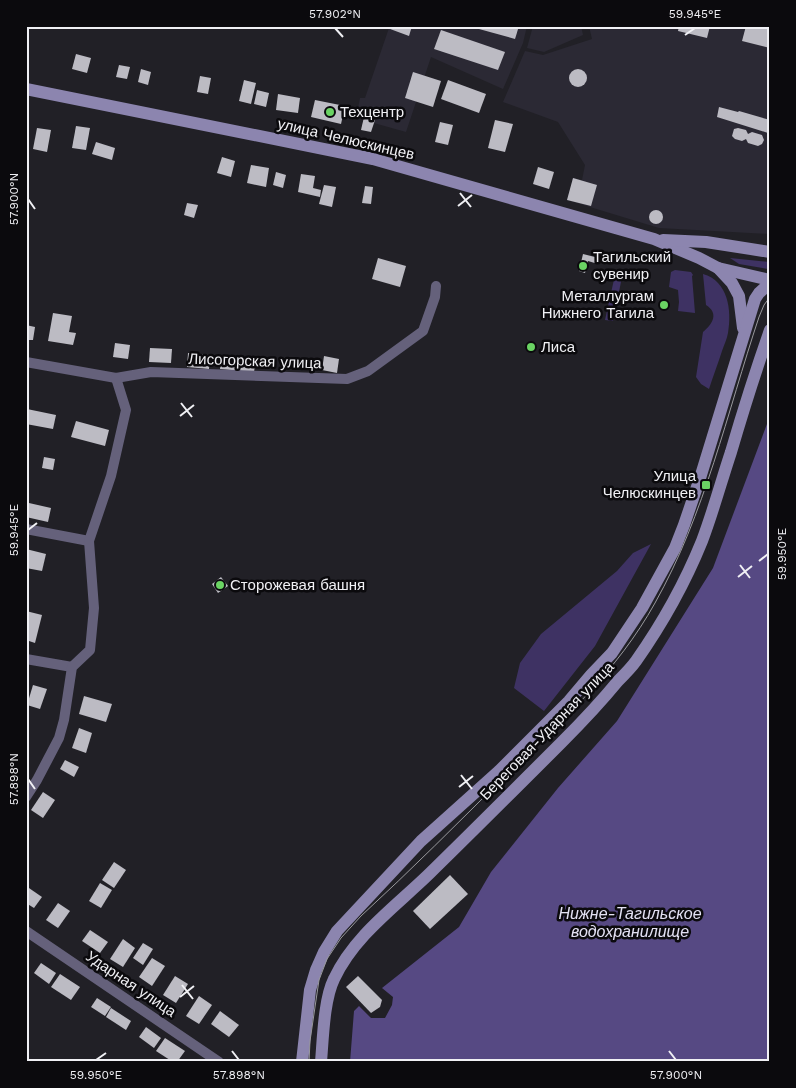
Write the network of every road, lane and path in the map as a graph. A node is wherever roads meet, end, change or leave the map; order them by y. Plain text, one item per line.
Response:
1 (26, 90) edge
2 (654, 239) junction
3 (770, 252) edge
4 (718, 268) junction
5 (770, 281) edge
6 (436, 286) dead end
7 (770, 330) edge
8 (744, 333) junction
9 (26, 362) edge
10 (116, 378) junction
11 (26, 529) edge
12 (89, 541) junction
13 (26, 659) edge
14 (72, 667) junction
15 (26, 797) edge
16 (26, 931) edge
17 (219, 1062) edge
18 (302, 1062) edge
19 (321, 1062) edge

1 - 2 main road, улица Челюскинцев
2 - 3 main road, улица Челюскинцев
2 - 4 main road, улица Челюскинцев
4 - 5 main road, улица Челюскинцев
4 - 8 main road, Береговая-Ударная улица
5 - 8 main road, Береговая-Ударная улица
6 - 10 street, Лисогорская улица
7 - 19 main road, Береговая-Ударная улица
8 - 18 main road, Береговая-Ударная улица
9 - 10 street, Лисогорская улица
10 - 12 street
11 - 12 street
12 - 14 street
13 - 14 street
14 - 15 street
16 - 17 street, Ударная улица

